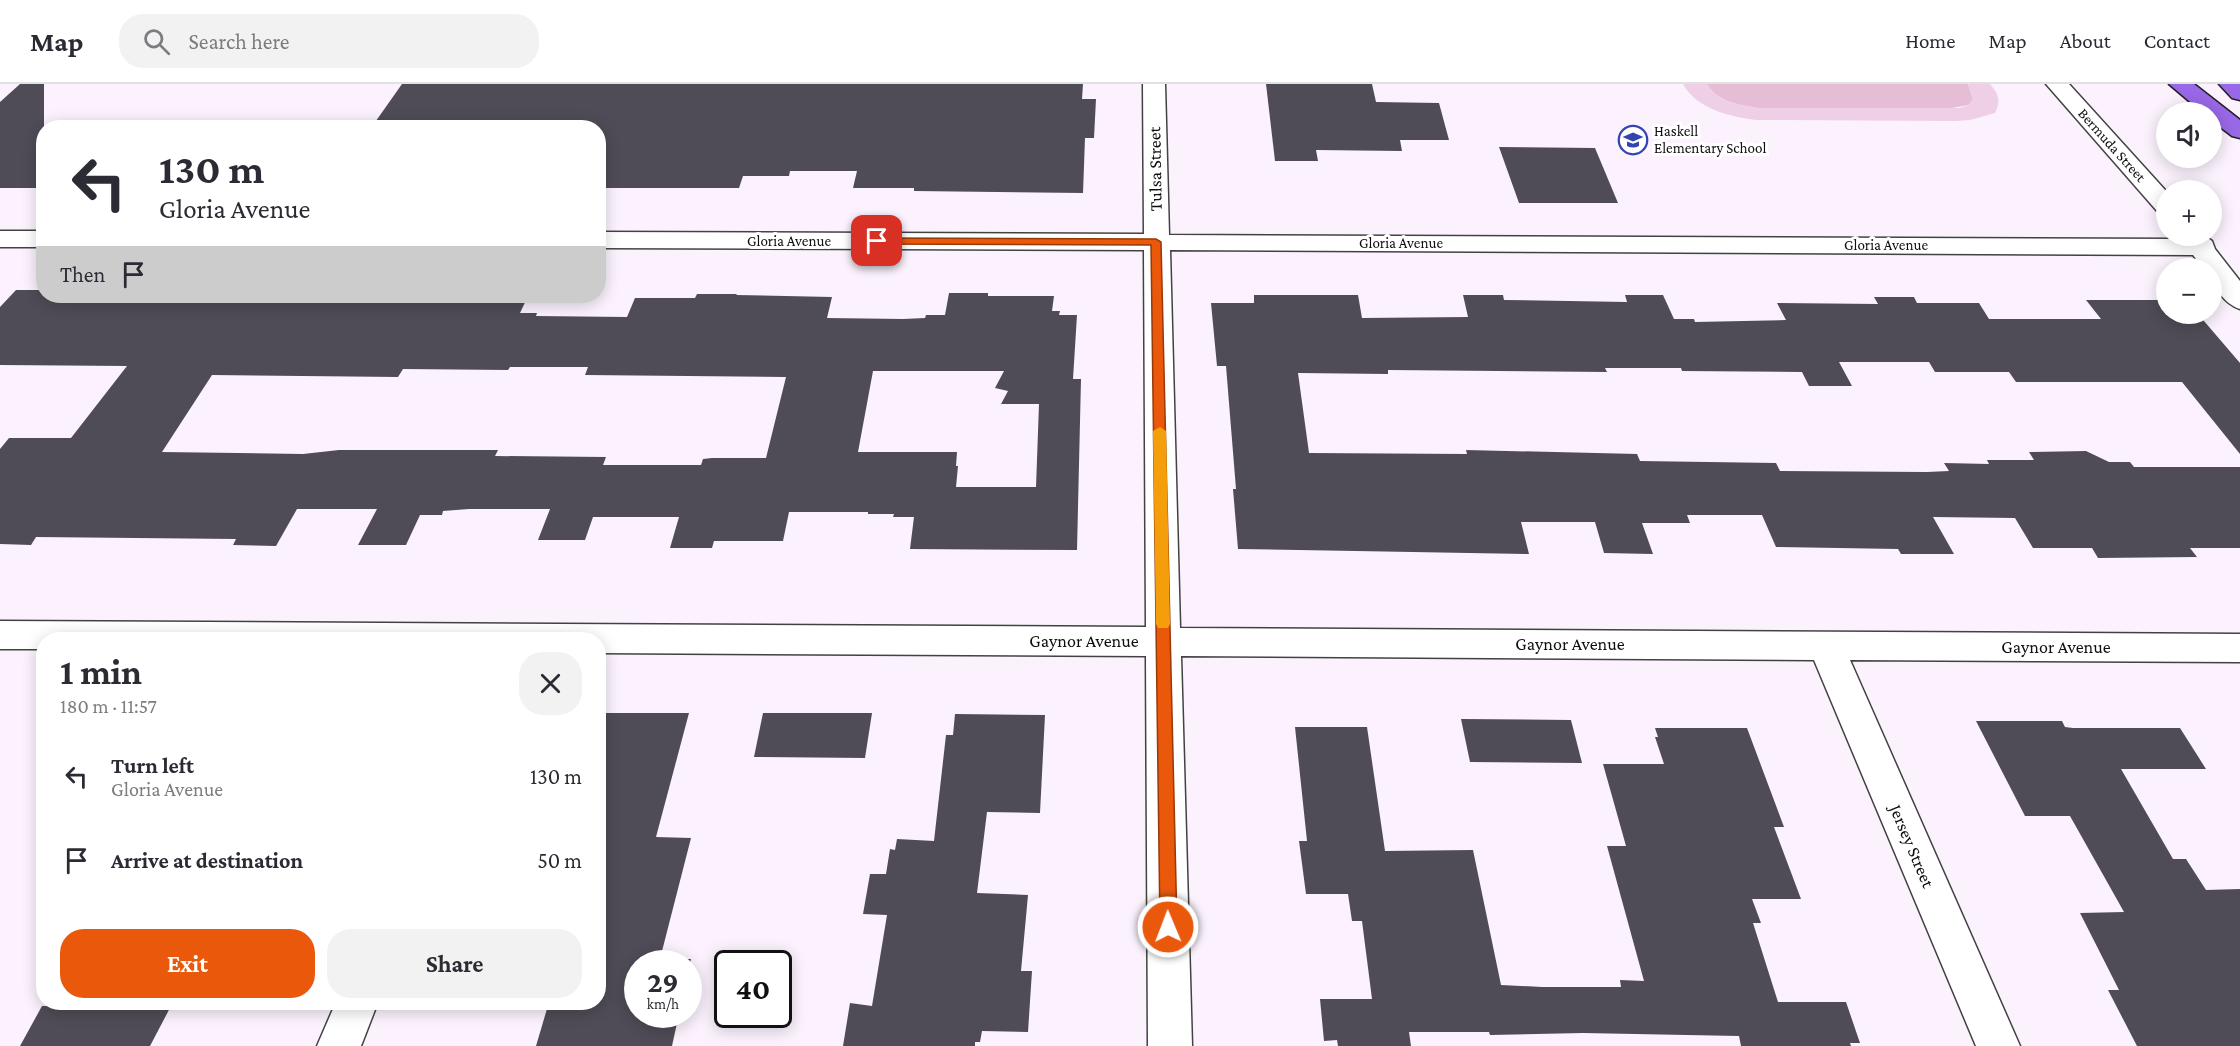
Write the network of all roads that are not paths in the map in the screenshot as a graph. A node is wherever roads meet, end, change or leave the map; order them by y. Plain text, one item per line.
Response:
1 (1154, 84) edge
2 (2057, 84) edge
3 (2180, 84) edge
4 (2230, 84) edge
5 (2240, 93) edge
6 (2240, 131) edge
7 (2156, 195) edge
8 (0, 239) edge
9 (36, 239) edge
10 (606, 240) edge
11 (2156, 241) edge
12 (1156, 242) junction
13 (2201, 246) edge
14 (2240, 300) edge
15 (0, 635) edge
16 (36, 635) edge
17 (606, 639) edge
18 (1163, 642) junction
19 (1826, 646) junction
20 (2240, 648) edge
21 (354, 1010) edge
22 (339, 1046) edge
23 (1170, 1046) edge
24 (1998, 1046) edge

1 - 12 street, Tulsa Street
2 - 7 street, Bermuda Street
3 - 6 highway
4 - 5 highway
8 - 9 street
10 - 12 street, Gloria Avenue
11 - 12 street, Gloria Avenue
12 - 18 street, Tulsa Street
13 - 14 street
15 - 16 street, Gaynor Avenue
17 - 18 street, Gaynor Avenue
18 - 19 street, Gaynor Avenue
18 - 23 street, Tulsa Street
19 - 20 street, Gaynor Avenue
19 - 24 street, Jersey Street
21 - 22 street

